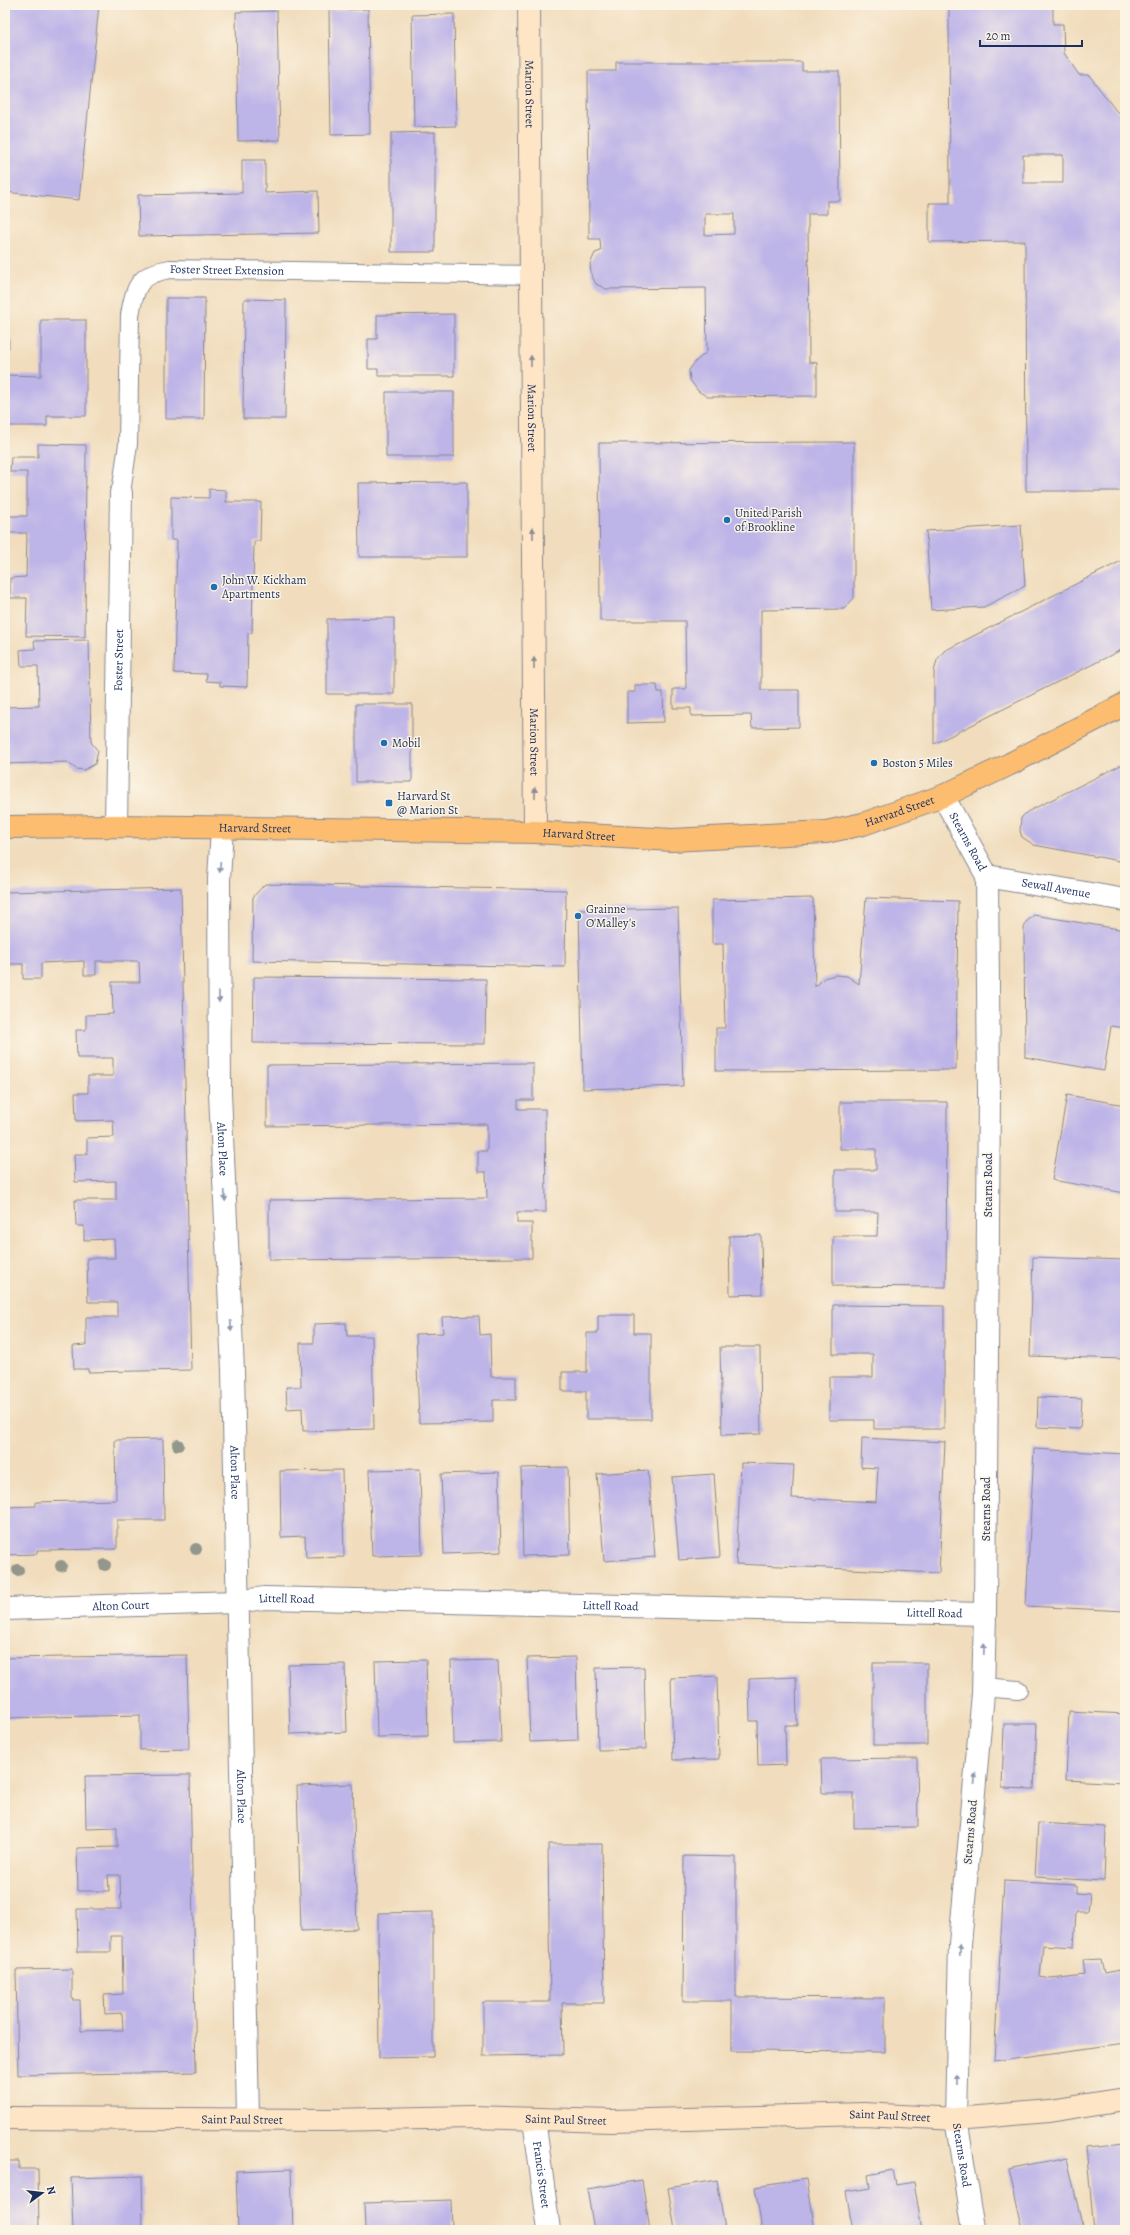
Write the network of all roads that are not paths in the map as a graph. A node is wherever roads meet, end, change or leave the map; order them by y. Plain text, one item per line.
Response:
1 (529, 5) edge
2 (530, 274) junction
3 (120, 493) joint
4 (1125, 704) edge
5 (943, 796) junction
6 (116, 826) junction
7 (5, 827) edge
8 (222, 828) junction
9 (535, 832) junction
10 (987, 876) junction
11 (1125, 900) edge
12 (237, 1602) junction
13 (5, 1609) edge
14 (985, 1614) junction
15 (983, 1687) junction
16 (1018, 1690) dead end
17 (1125, 2099) edge
18 (5, 2118) edge
19 (248, 2118) junction
20 (534, 2119) junction
21 (956, 2119) junction
22 (549, 2230) edge
23 (974, 2230) edge

1 - 2 main road, Marion Street
2 - 3 lane, Foster Street Extension
9 -> 2 main road, Marion Street
3 - 6 street, Foster Street
4 - 5 main road, Harvard Street
5 - 9 main road, Harvard Street
5 - 10 street, Stearns Road
6 - 7 main road, Harvard Street
6 - 8 main road, Harvard Street
8 - 9 main road, Harvard Street
8 -> 12 street, Alton Place
10 - 11 street, Sewall Avenue
10 - 14 street, Stearns Road
12 - 13 street, Alton Court
12 - 14 street, Littell Road
12 - 19 street, Alton Place
15 -> 14 street, Stearns Road
15 - 16 lane
21 -> 15 street, Stearns Road
17 - 21 main road, Saint Paul Street
18 - 19 main road, Saint Paul Street
19 - 20 main road, Saint Paul Street
20 - 21 main road, Saint Paul Street
20 - 22 street, Francis Street
21 - 23 street, Stearns Road

